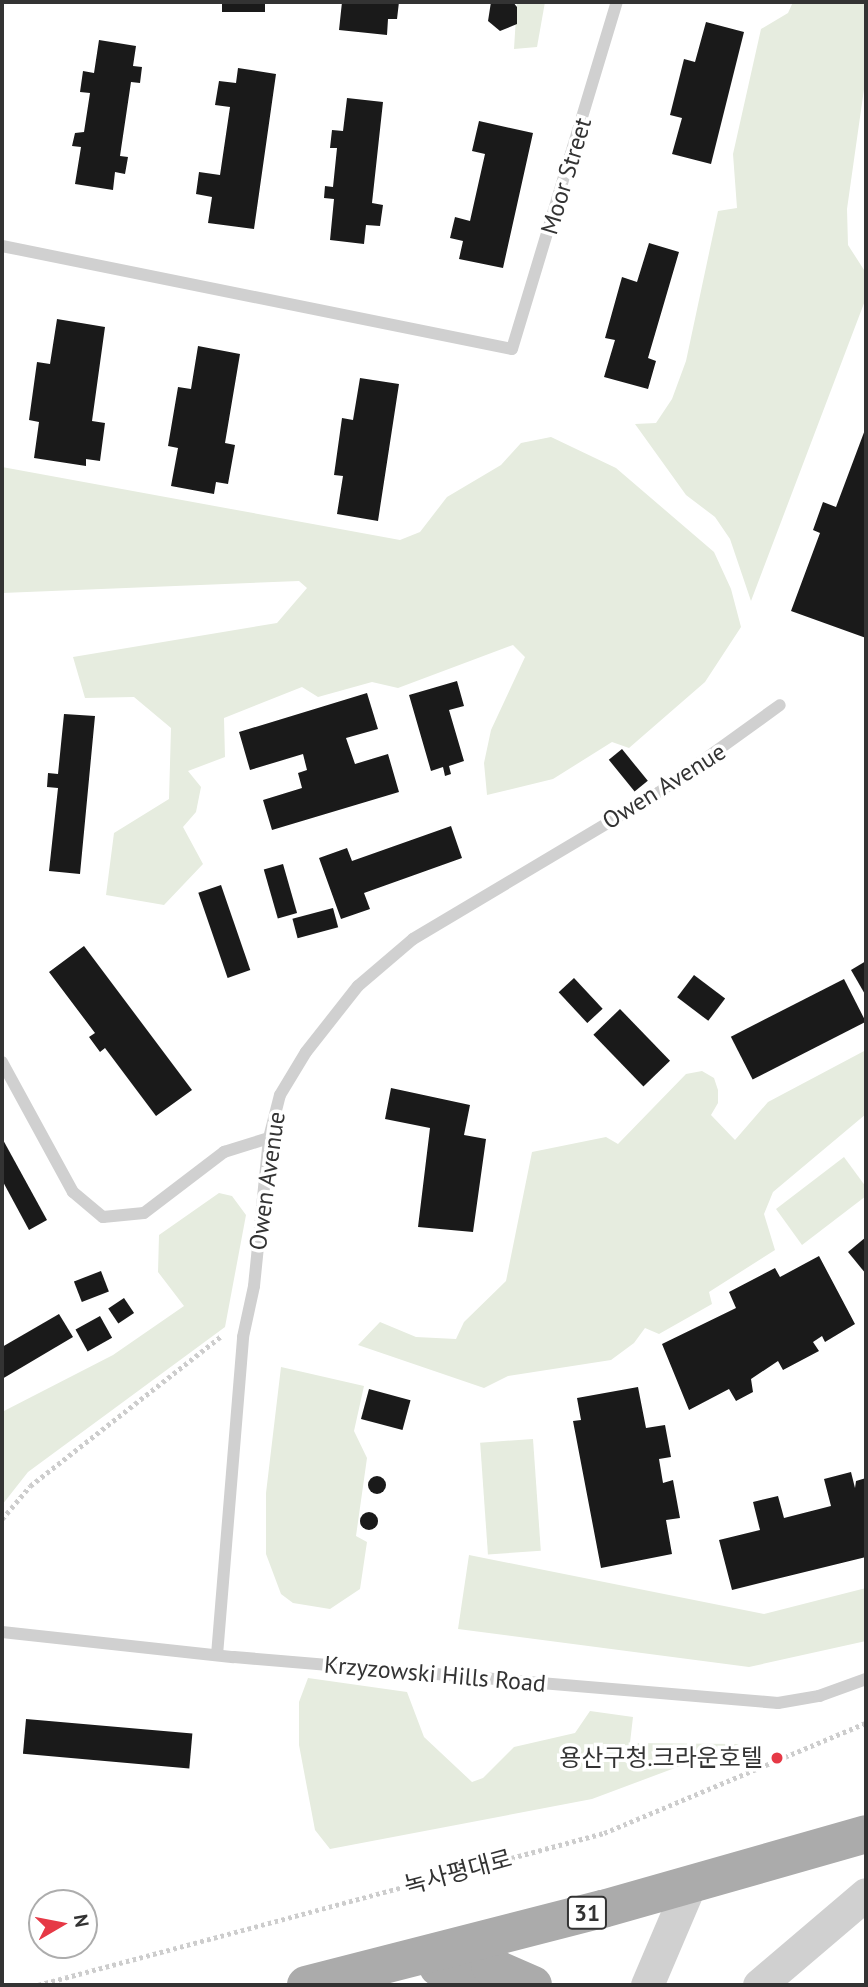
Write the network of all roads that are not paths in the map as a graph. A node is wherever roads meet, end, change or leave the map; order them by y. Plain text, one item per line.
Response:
1 (617, 2) edge
2 (2, 246) edge
3 (779, 705) dead end
4 (2, 1062) edge
5 (270, 1138) junction
6 (2, 1632) edge
7 (217, 1655) junction
8 (866, 1679) edge
9 (866, 1835) edge
10 (690, 1884) junction
11 (866, 1894) edge
12 (373, 1968) junction
13 (306, 1985) edge
14 (533, 1985) edge
15 (647, 1985) edge
16 (759, 1985) edge

1 - 2 lane, Moor Street
3 - 5 lane, Owen Avenue
4 - 5 lane
5 - 7 lane, Owen Avenue
6 - 7 lane, Krzyzowski Hills Road
7 - 8 lane, Krzyzowski Hills Road
9 - 10 main road, 31
10 - 12 main road, 31
10 - 15 street
11 - 16 street
12 - 13 main road, 31
12 - 14 main road

